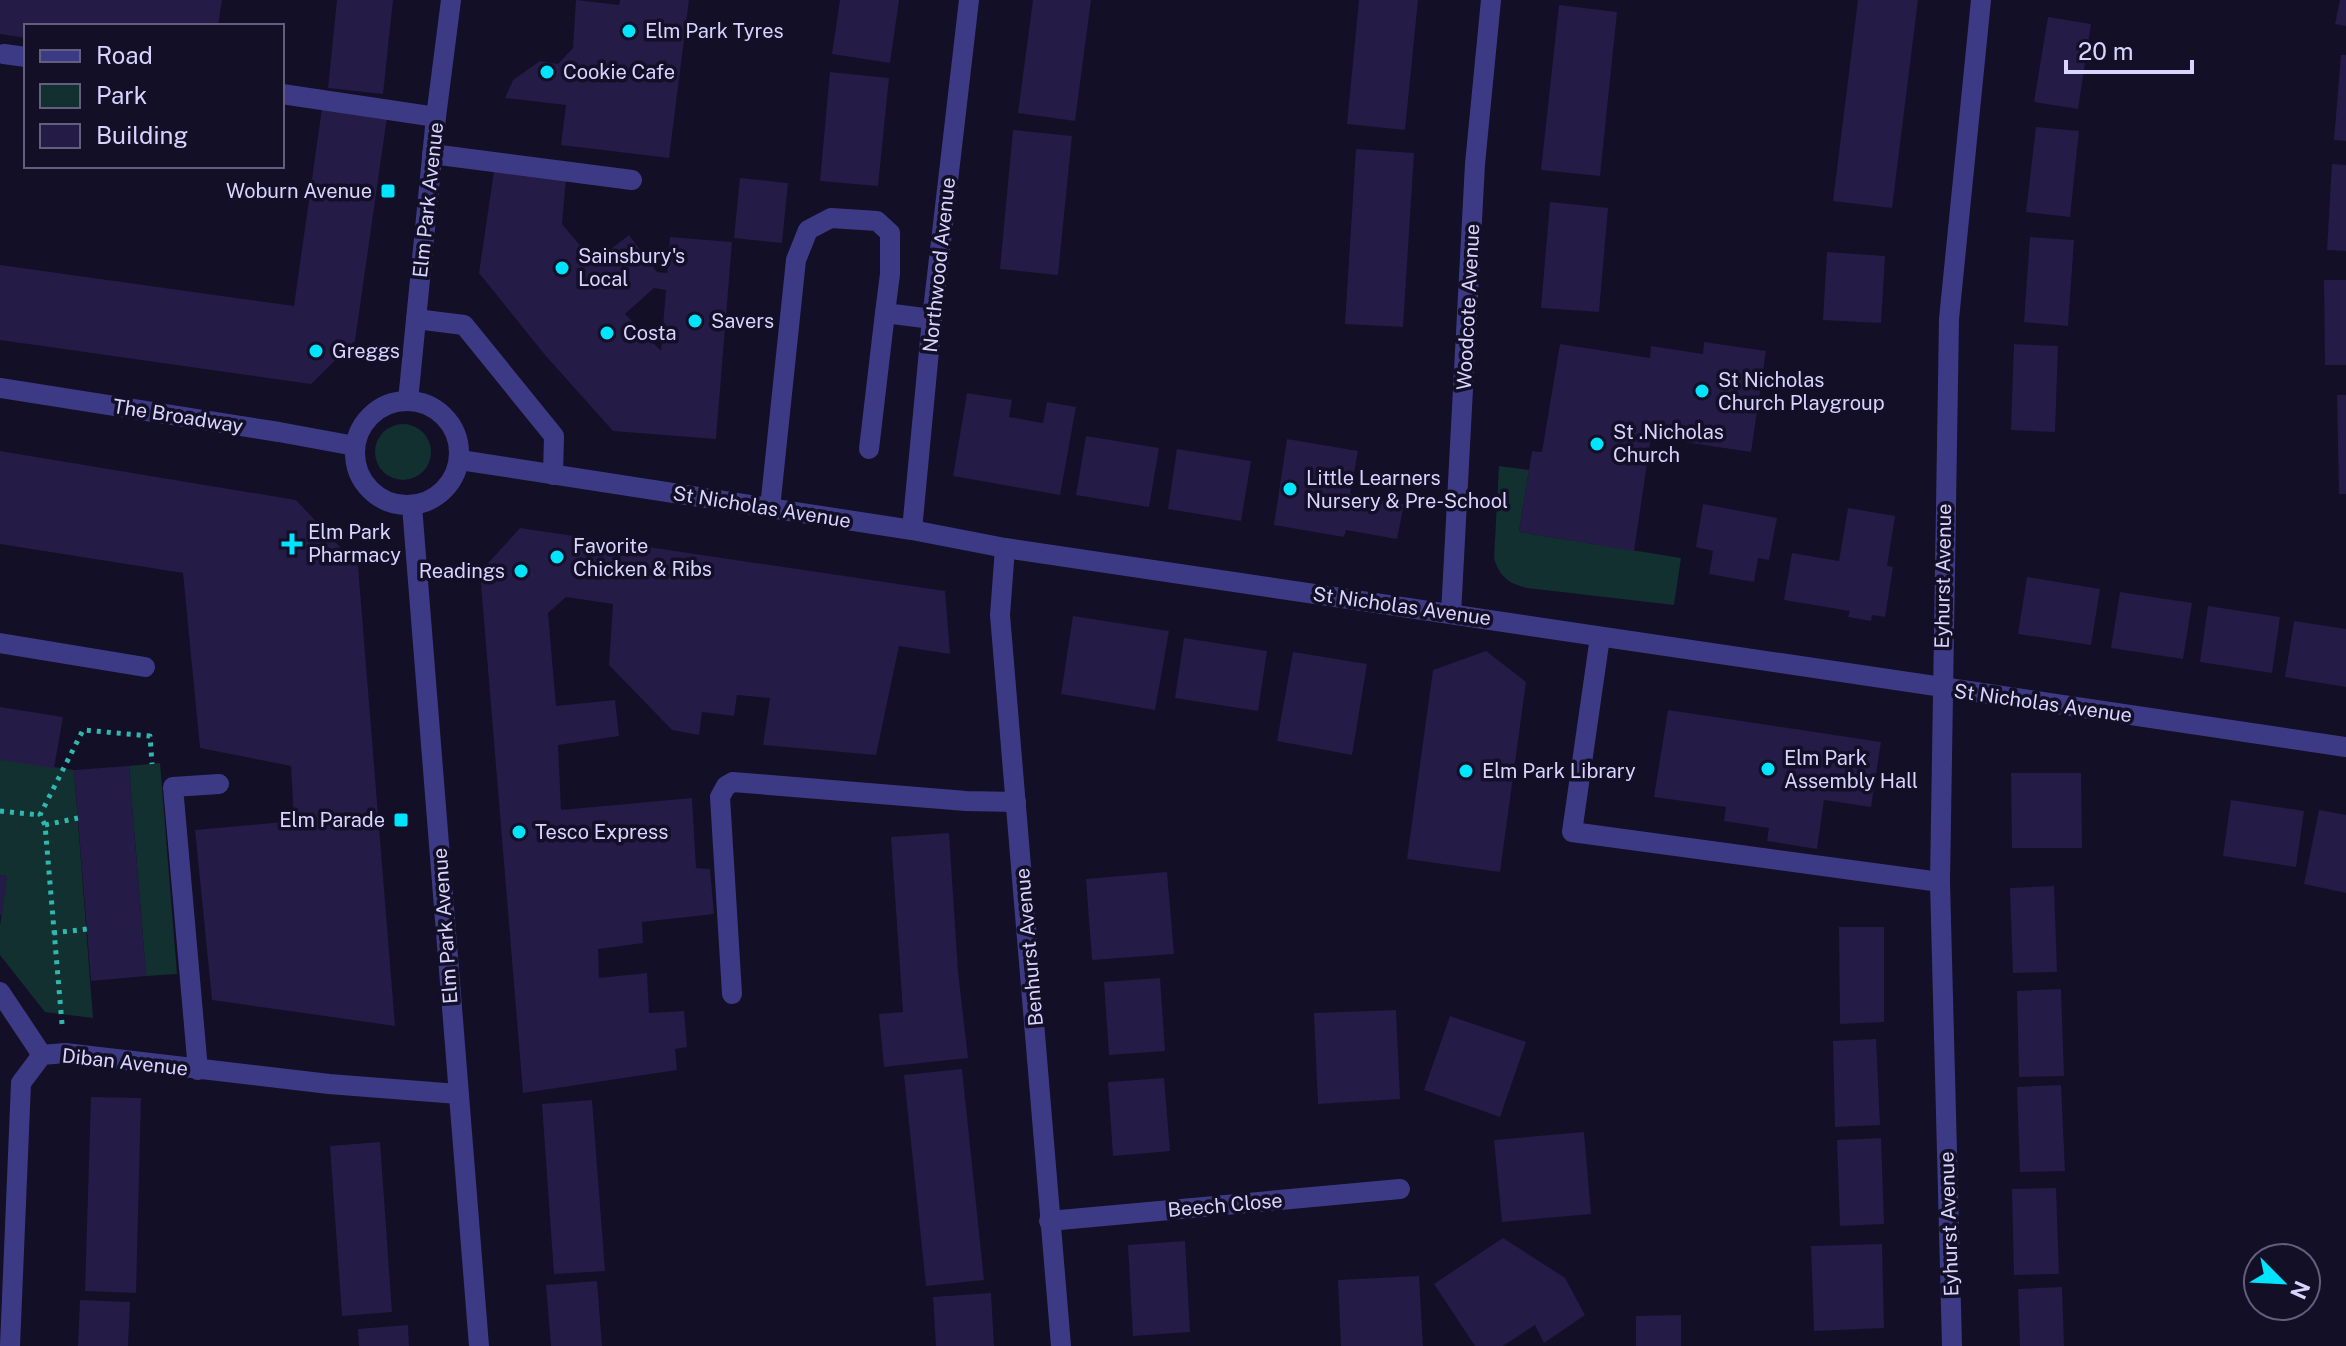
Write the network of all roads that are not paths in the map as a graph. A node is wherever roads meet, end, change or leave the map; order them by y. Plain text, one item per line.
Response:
1 (451, 0) edge
2 (969, 0) edge
3 (1491, 0) edge
4 (1981, 0) edge
5 (4, 54) dead end
6 (24, 57) edge
7 (284, 94) edge
8 (436, 117) junction
9 (432, 154) junction
10 (632, 180) dead end
11 (885, 313) junction
12 (416, 319) junction
13 (932, 319) junction
14 (0, 388) edge
15 (408, 401) junction
16 (355, 446) junction
17 (869, 449) dead end
18 (460, 460) junction
19 (553, 475) junction
20 (412, 506) junction
21 (770, 508) junction
22 (912, 530) junction
23 (1005, 548) junction
24 (1451, 614) junction
25 (1600, 637) junction
26 (0, 643) edge
27 (145, 667) dead end
28 (1941, 688) junction
29 (2346, 747) edge
30 (219, 784) dead end
31 (1016, 802) junction
32 (1940, 882) junction
33 (0, 992) edge
34 (732, 994) dead end
35 (42, 1055) junction
36 (198, 1070) junction
37 (458, 1094) junction
38 (1400, 1189) dead end
39 (1049, 1221) junction
40 (10, 1346) edge
41 (479, 1346) edge
42 (1061, 1346) edge
43 (1952, 1346) edge

1 - 8 street, Elm Park Avenue
2 - 13 street, Northwood Avenue
3 - 24 street, Woodcote Avenue
4 - 28 street, Eyhurst Avenue
5 - 6 street
7 - 8 street
8 - 9 street, Elm Park Avenue
9 - 10 street
9 - 12 street, Elm Park Avenue
11 - 13 street
11 - 17 street
11 - 21 street
12 - 15 street, Elm Park Avenue
12 - 19 street
13 - 22 street, Northwood Avenue
14 - 16 street, The Broadway
15 - 16 street
15 - 18 street
16 - 20 street
18 - 19 street, St Nicholas Avenue
18 - 20 street
19 - 21 street, St Nicholas Avenue
20 - 37 street, Elm Park Avenue
21 - 22 street, St Nicholas Avenue
22 - 23 street, St Nicholas Avenue
23 - 24 street, St Nicholas Avenue
23 - 31 street, Benhurst Avenue
24 - 25 street, St Nicholas Avenue
25 - 28 street, St Nicholas Avenue
25 - 32 street
26 - 27 street
28 - 29 street, St Nicholas Avenue
28 - 32 street, Eyhurst Avenue
30 - 36 street
31 - 34 street
31 - 39 street, Benhurst Avenue
32 - 43 street, Eyhurst Avenue
33 - 35 street
35 - 36 street, Diban Avenue
35 - 40 street, Diban Avenue
36 - 37 street, Diban Avenue
37 - 41 street, Elm Park Avenue
38 - 39 street, Beech Close
39 - 42 street, Benhurst Avenue

